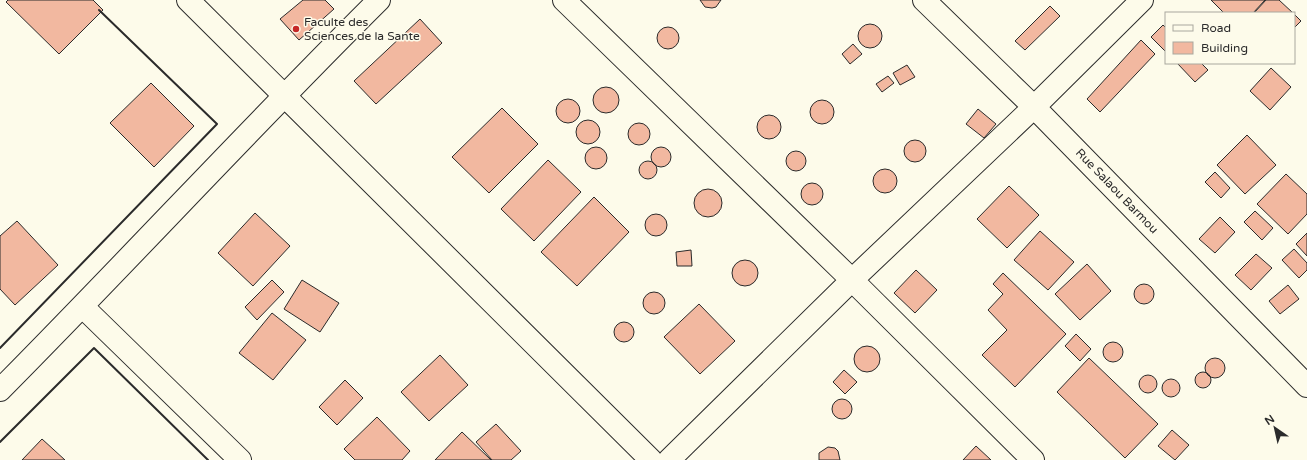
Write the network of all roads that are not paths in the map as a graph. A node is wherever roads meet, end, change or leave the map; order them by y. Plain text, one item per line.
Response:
1 (188, 0) edge
2 (379, 0) edge
3 (564, 0) edge
4 (924, 0) edge
5 (1142, 0) edge
6 (283, 96) junction
7 (1034, 107) junction
8 (852, 280) junction
9 (83, 307) junction
10 (1307, 386) edge
11 (0, 390) edge
12 (240, 460) edge
13 (651, 460) edge
14 (669, 460) edge
15 (1033, 460) edge

1 - 6 street
2 - 6 street
3 - 8 street
4 - 7 street, Rue Salaou Barmou
5 - 7 street
6 - 9 street
6 - 13 street
7 - 8 street
7 - 10 street, Rue Salaou Barmou
8 - 14 street
8 - 15 street
9 - 11 street
9 - 12 street

